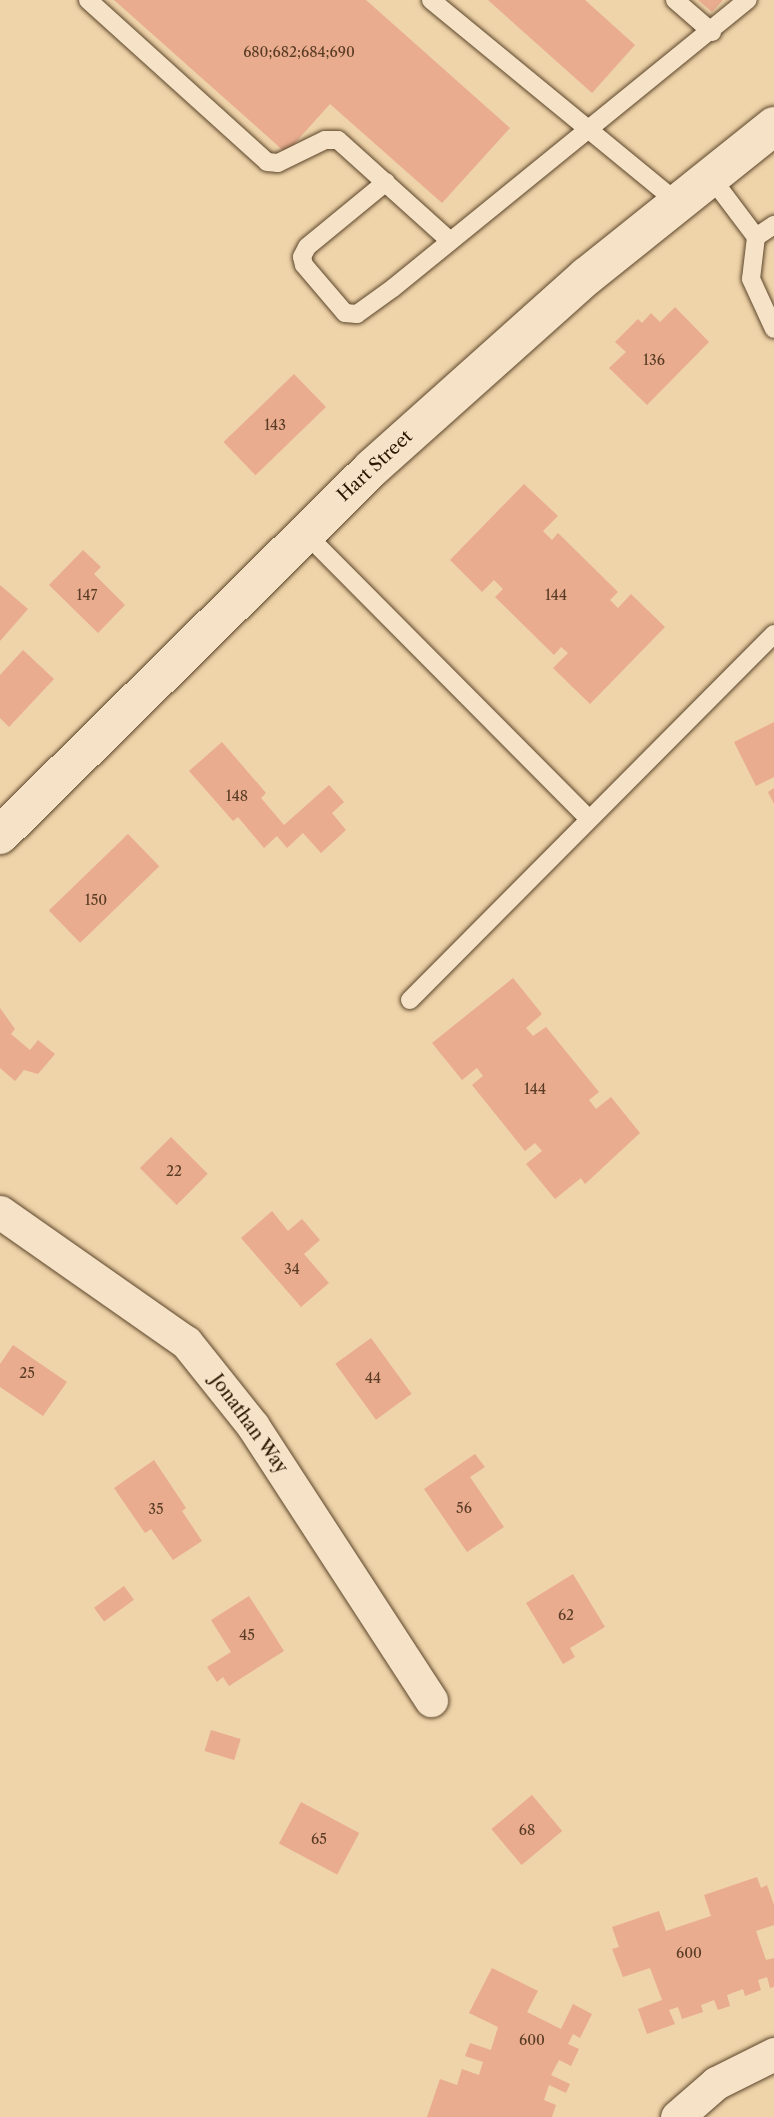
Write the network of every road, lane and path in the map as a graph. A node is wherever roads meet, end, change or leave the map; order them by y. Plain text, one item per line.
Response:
1 (88, 0) edge
2 (431, 0) edge
3 (675, 0) edge
4 (748, 0) edge
5 (712, 32) junction
6 (774, 126) edge
7 (584, 130) junction
8 (710, 176) junction
9 (386, 181) junction
10 (677, 202) junction
11 (774, 225) edge
12 (756, 237) junction
13 (449, 240) junction
14 (774, 329) edge
15 (304, 532) junction
16 (774, 634) edge
17 (588, 818) junction
18 (0, 835) edge
19 (410, 1000) dead end
20 (0, 1212) edge
21 (430, 1700) dead end
22 (774, 2054) edge
23 (677, 2117) edge

1 - 9 lane
2 - 7 lane
3 - 5 lane
4 - 5 lane
5 - 7 lane
6 - 8 street, Hart Street
7 - 10 lane
7 - 13 lane
8 - 10 street, Hart Street
8 - 12 lane
9 - 13 lane
9 - 13 lane
10 - 15 street, Hart Street
11 - 12 lane
12 - 14 lane
15 - 17 lane
15 - 18 street, Hart Street
16 - 17 lane
17 - 19 lane
20 - 21 street, Jonathan Way
22 - 23 street

